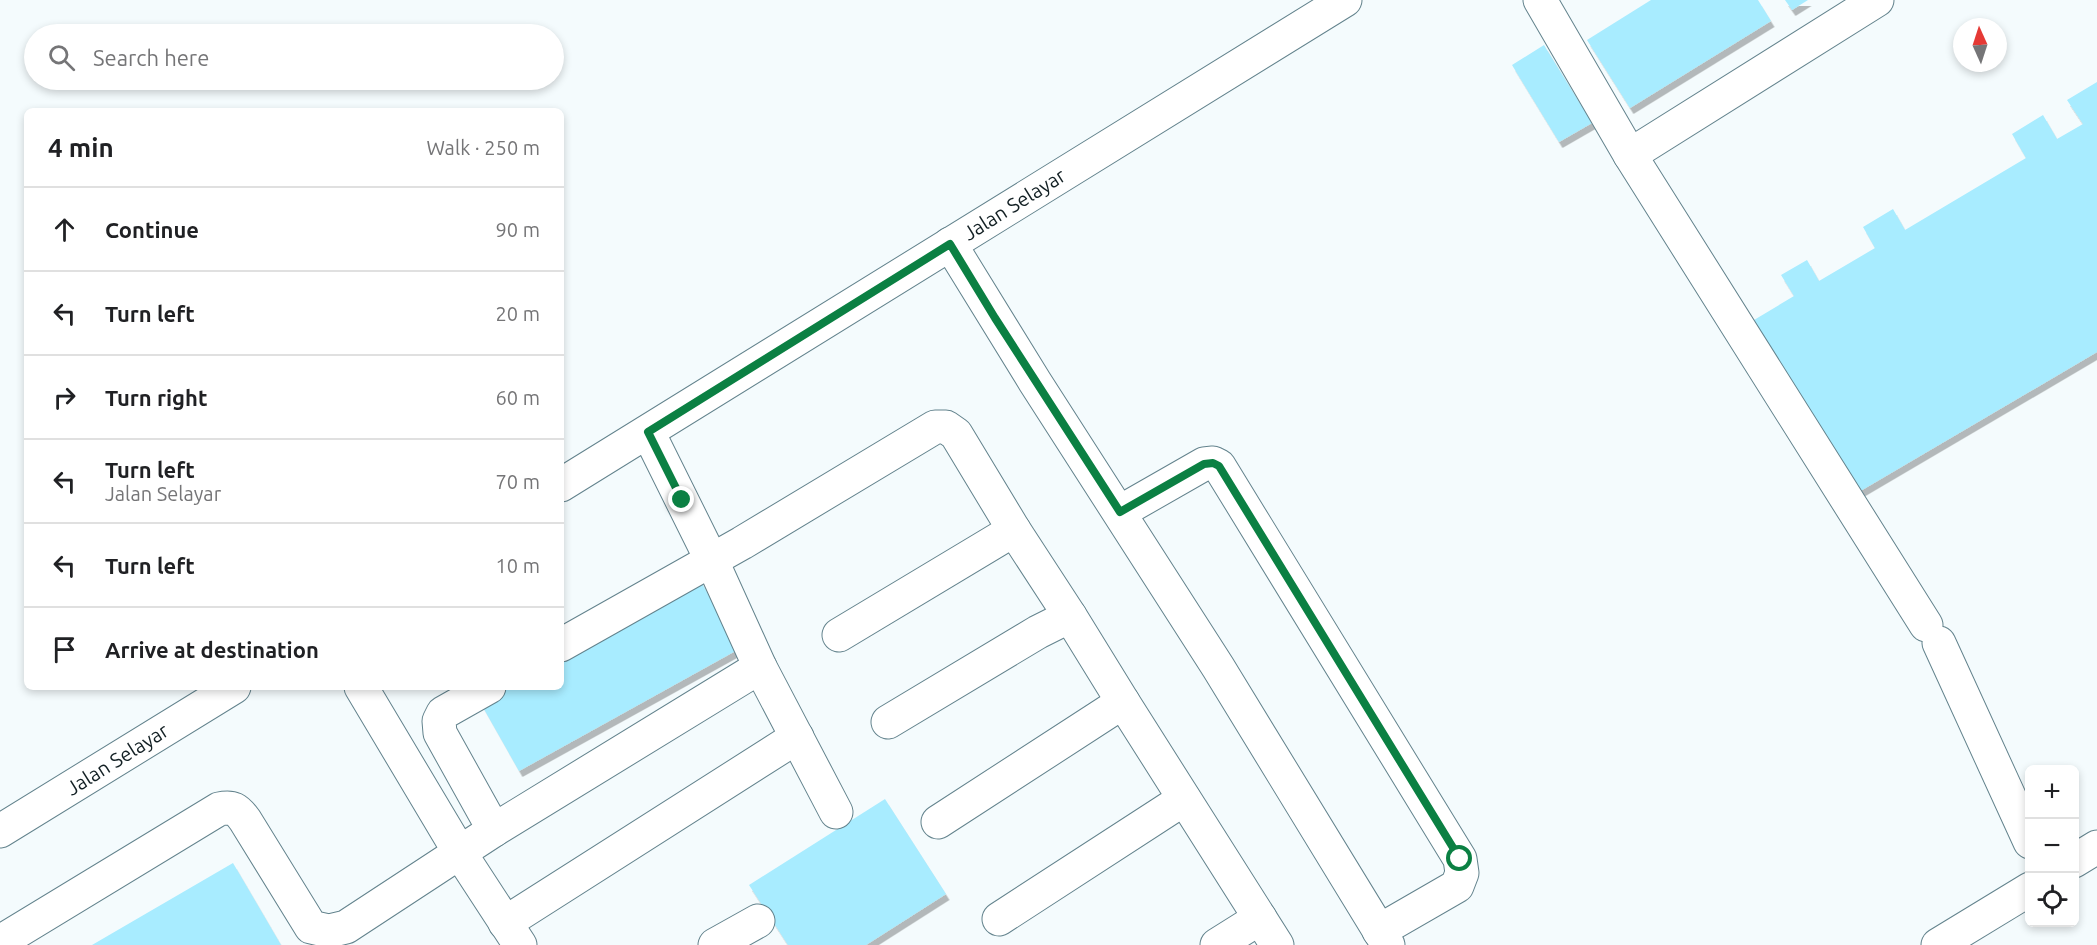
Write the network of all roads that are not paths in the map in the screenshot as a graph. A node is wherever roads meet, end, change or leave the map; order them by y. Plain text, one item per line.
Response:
1 (1345, 0) edge
2 (1540, 0) edge
3 (1877, 0) edge
4 (1630, 155) junction
5 (950, 244) junction
6 (648, 432) junction
7 (564, 483) edge
8 (1120, 512) junction
9 (1014, 530) junction
10 (711, 559) junction
11 (1070, 616) junction
12 (839, 635) dead end
13 (564, 643) edge
14 (760, 667) junction
15 (229, 690) edge
16 (363, 690) edge
17 (484, 690) edge
18 (1123, 702) junction
19 (888, 722) dead end
20 (797, 737) junction
21 (1184, 799) junction
22 (836, 812) dead end
23 (938, 822) dead end
24 (495, 830) junction
25 (0, 831) edge
26 (2025, 831) edge
27 (2097, 847) edge
28 (460, 853) junction
29 (2079, 858) edge
30 (2025, 892) edge
31 (999, 919) dead end
32 (758, 921) dead end
33 (1268, 932) edge
34 (512, 934) edge
35 (1384, 938) edge
36 (0, 942) edge
37 (715, 945) edge
38 (1217, 945) edge
39 (1938, 945) edge

1 - 5 street, Jalan Selayar
2 - 4 street
3 - 4 street
4 - 26 street
5 - 6 street, Jalan Selayar
5 - 8 street
6 - 7 street, Jalan Selayar
6 - 10 street
8 - 35 street
8 - 35 street
9 - 10 street
9 - 11 street
9 - 12 street
10 - 13 street
10 - 14 street
11 - 18 street
11 - 19 street
14 - 20 street
14 - 24 street
15 - 25 street, Jalan Selayar
16 - 28 street
17 - 24 street
18 - 21 street
18 - 23 street
20 - 22 street
20 - 34 street
21 - 31 street
21 - 33 street
24 - 28 street
27 - 29 street
28 - 34 street
28 - 36 street
30 - 39 street
32 - 37 street
33 - 38 street

